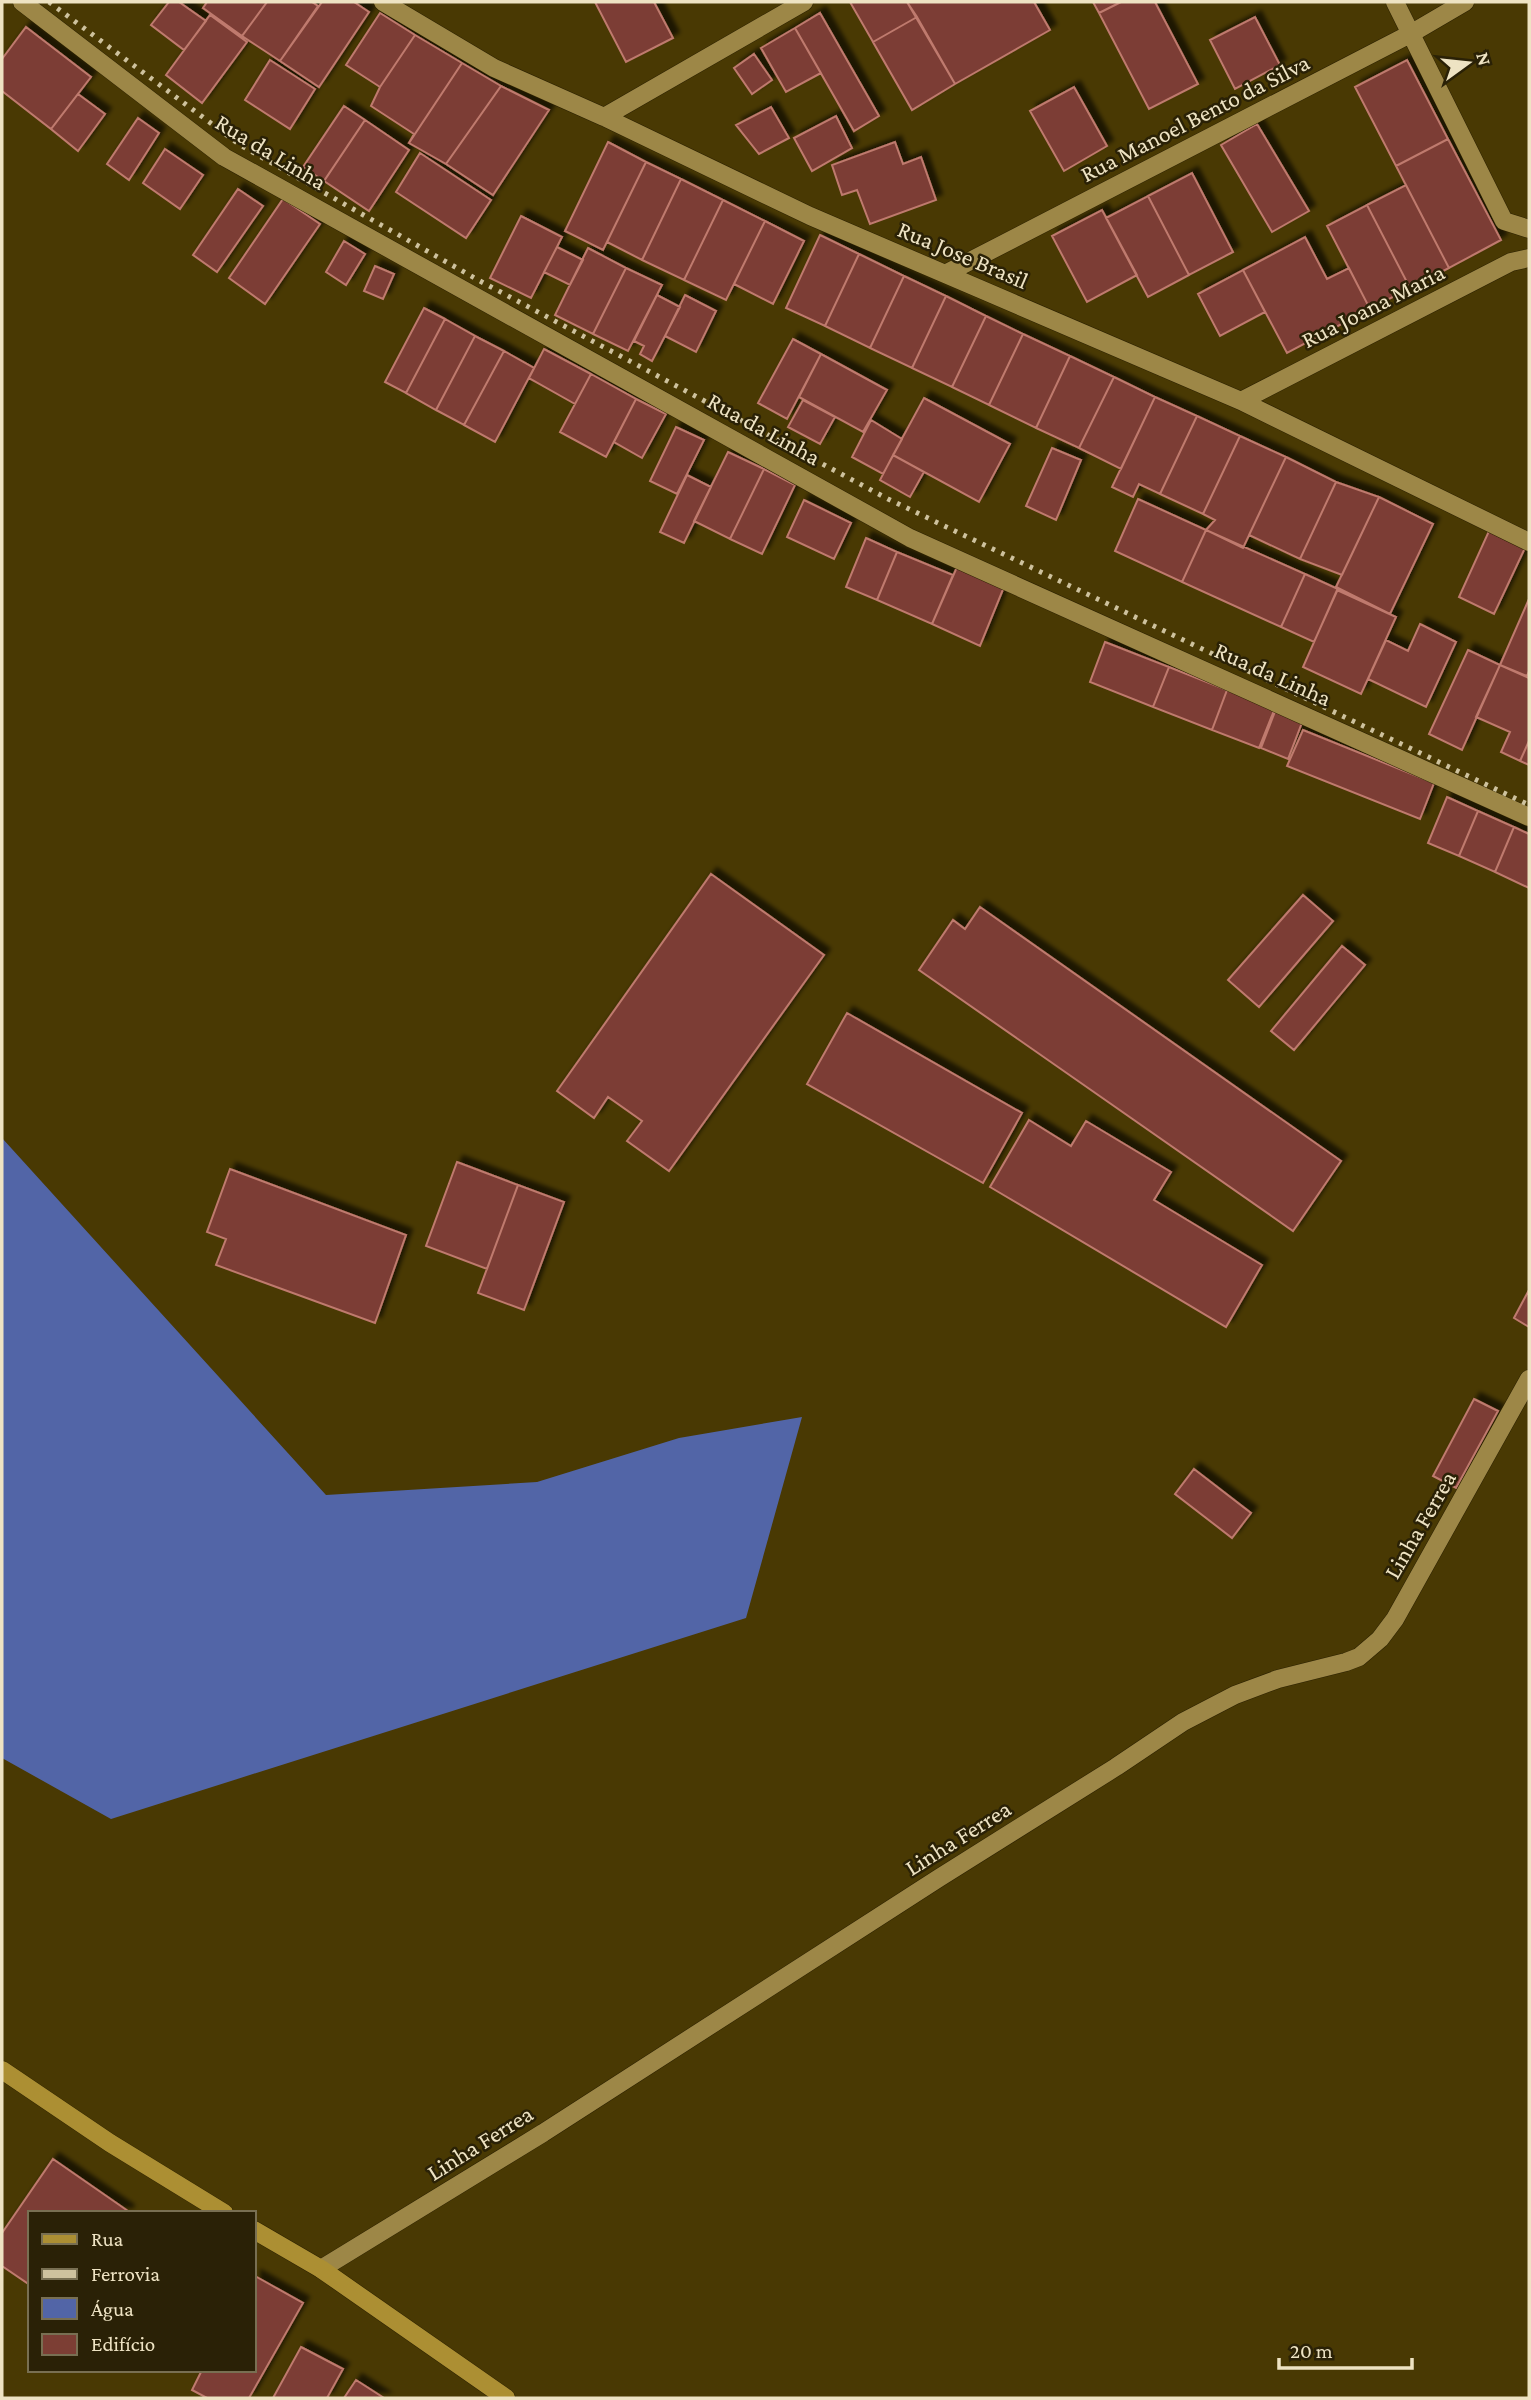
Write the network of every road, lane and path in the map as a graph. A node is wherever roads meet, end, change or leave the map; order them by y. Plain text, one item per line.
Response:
1 (22, 2) edge
2 (383, 2) edge
3 (804, 2) edge
4 (1395, 2) edge
5 (1465, 2) edge
6 (1412, 33) junction
7 (604, 117) junction
8 (1529, 229) edge
9 (1529, 258) edge
10 (945, 274) junction
11 (1241, 401) junction
12 (1529, 542) edge
13 (1529, 817) edge
14 (1529, 1379) edge
15 (2, 2070) edge
16 (221, 2211) edge
17 (256, 2231) edge
18 (321, 2269) junction
19 (506, 2398) edge

1 - 13 street, Rua da Linha
2 - 7 street, Rua Jose Brasil
3 - 7 street
4 - 6 street
5 - 6 street, Rua Manoel Bento da Silva
6 - 8 street
6 - 10 street, Rua Manoel Bento da Silva
7 - 10 street, Rua Jose Brasil
9 - 11 street, Rua Joana Maria
10 - 11 street, Rua Jose Brasil
11 - 12 street, Rua Jose Brasil
14 - 18 street, Linha Ferrea
15 - 16 main road
17 - 18 main road
18 - 19 main road

